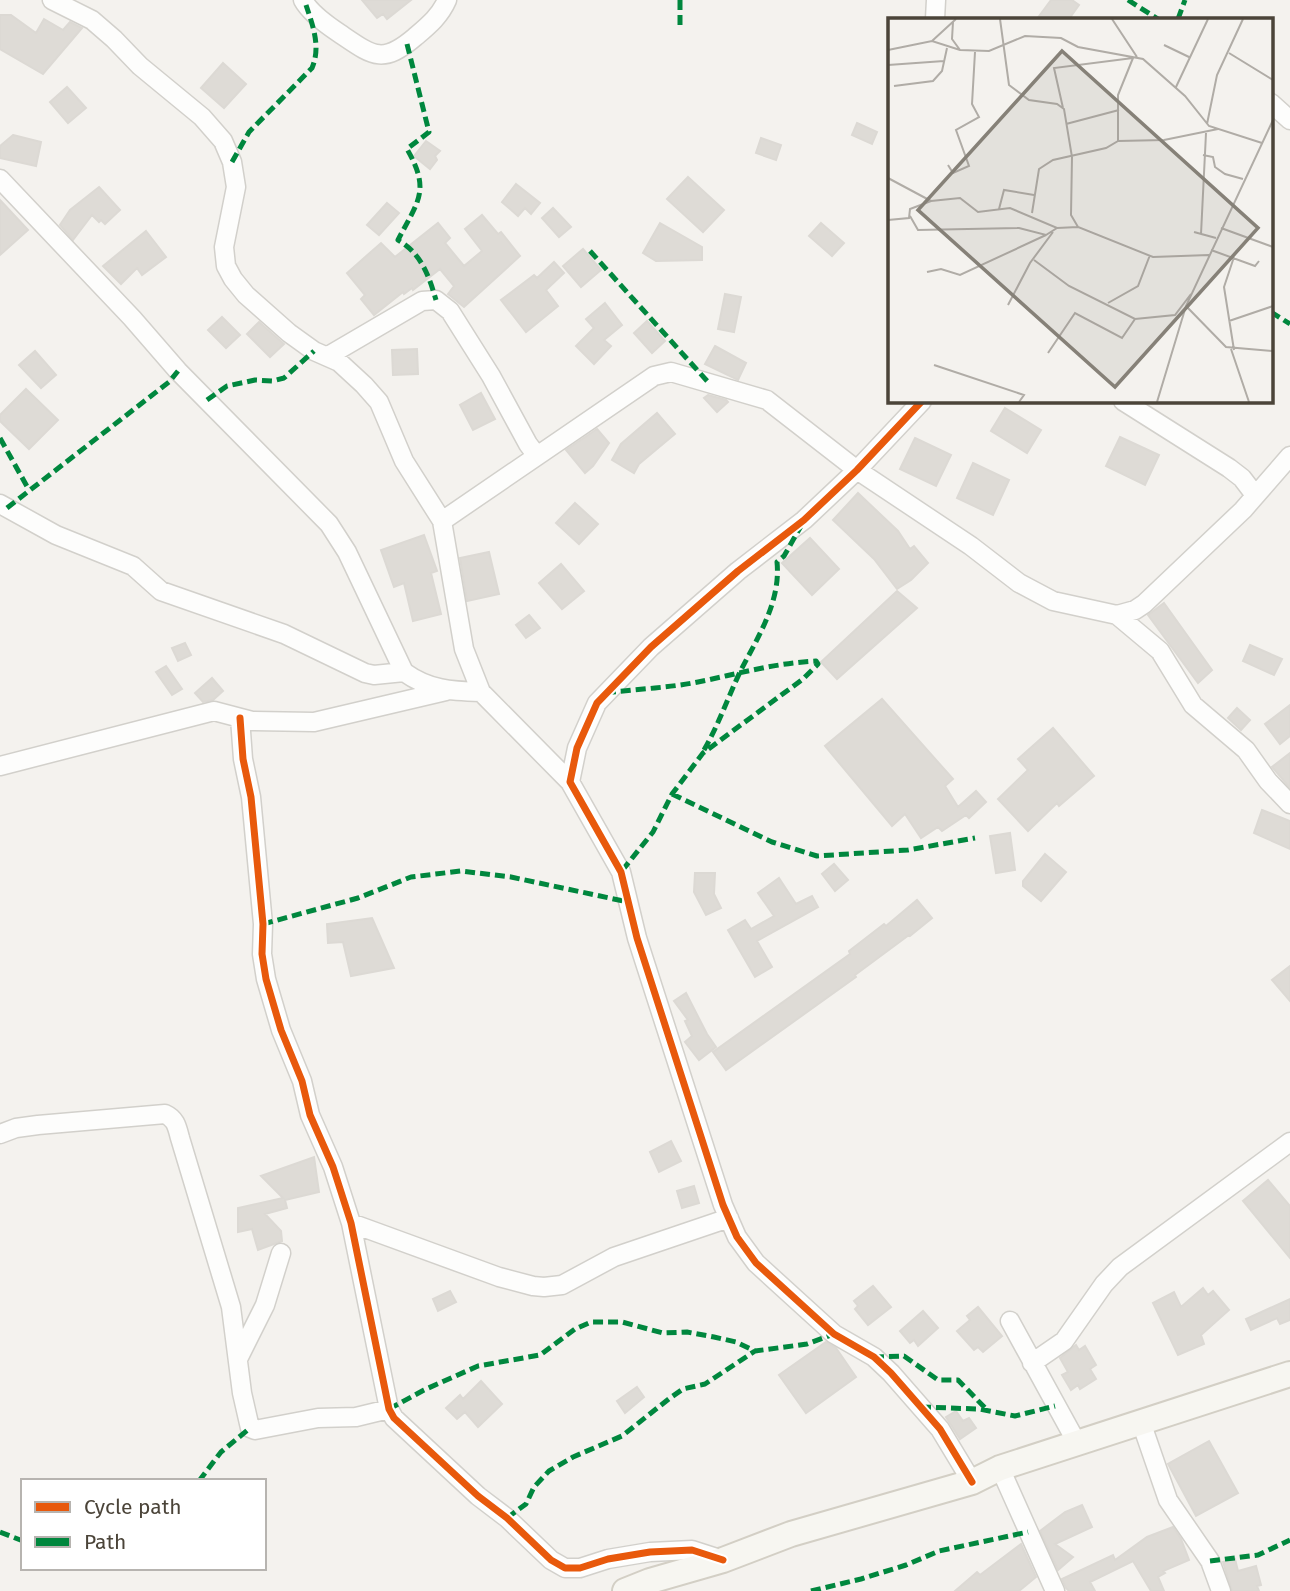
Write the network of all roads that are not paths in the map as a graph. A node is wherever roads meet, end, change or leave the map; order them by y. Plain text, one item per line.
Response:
1 (52, 0) edge
2 (83, 0) edge
3 (303, 0) edge
4 (447, 0) edge
5 (936, 0) edge
6 (935, 18) edge
7 (92, 20) junction
8 (1272, 104) edge
9 (1290, 120) edge
10 (0, 180) edge
11 (328, 356) junction
12 (921, 402) edge
13 (1125, 402) edge
14 (537, 456) junction
15 (1290, 456) edge
16 (857, 470) junction
17 (1255, 495) junction
18 (0, 504) edge
19 (442, 521) junction
20 (1117, 615) junction
21 (404, 672) junction
22 (446, 691) junction
23 (481, 692) junction
24 (240, 718) junction
25 (0, 766) edge
26 (570, 782) junction
27 (1290, 804) edge
28 (0, 1134) edge
29 (1290, 1142) edge
30 (729, 1218) junction
31 (351, 1223) junction
32 (281, 1253) dead end
33 (1010, 1321) dead end
34 (238, 1359) junction
35 (1032, 1363) junction
36 (1290, 1374) edge
37 (389, 1409) junction
38 (1141, 1422) junction
39 (1077, 1443) junction
40 (1000, 1468) junction
41 (972, 1482) junction
42 (723, 1560) junction
43 (649, 1586) edge
44 (625, 1591) edge
45 (1055, 1591) edge
46 (1221, 1591) edge

1 - 7 street
2 - 7 street
3 - 4 street
5 - 6 street
7 - 11 street
8 - 9 street
10 - 21 street
11 - 14 street
11 - 19 street
12 - 16 street
13 - 17 street
14 - 16 street
14 - 19 street
15 - 17 street
16 - 20 street
16 - 26 street
17 - 20 street
18 - 21 street
19 - 23 street
20 - 27 street
21 - 22 street
22 - 23 street
22 - 24 street
23 - 26 street
24 - 25 street
24 - 31 street
26 - 30 street
28 - 34 street
29 - 35 street
30 - 31 street
30 - 41 street
31 - 37 street
32 - 34 street
33 - 35 street
34 - 37 street
35 - 39 street
36 - 38 main road
37 - 42 street
38 - 39 main road
38 - 46 street
39 - 40 main road
40 - 41 main road
40 - 45 street
41 - 42 main road
42 - 43 main road
43 - 44 main road

